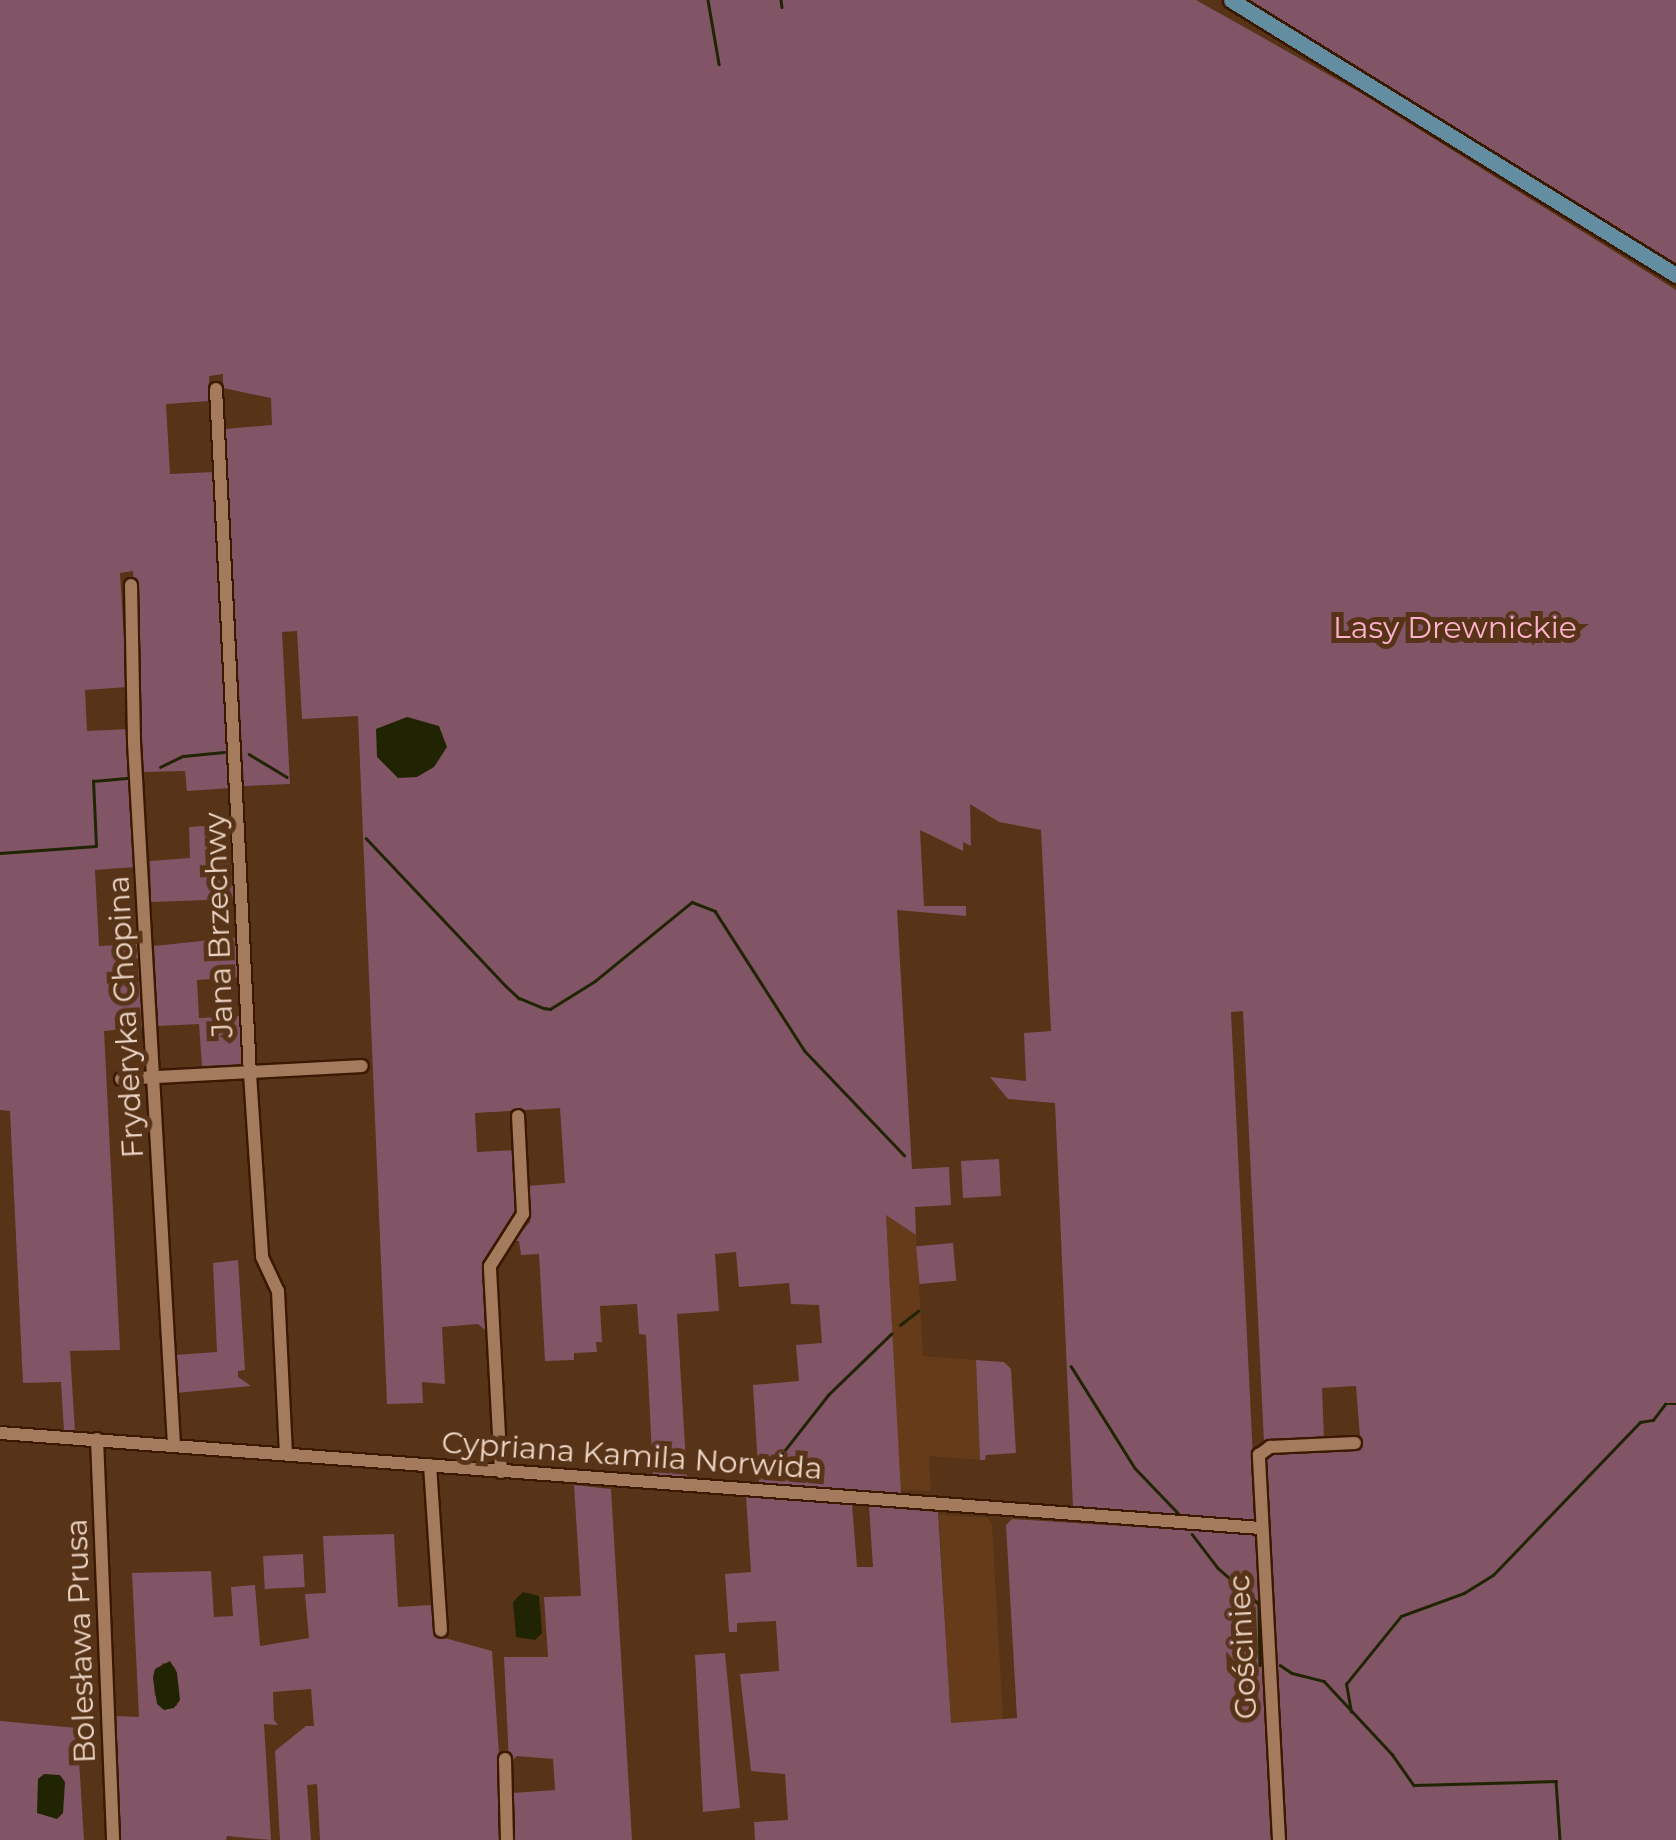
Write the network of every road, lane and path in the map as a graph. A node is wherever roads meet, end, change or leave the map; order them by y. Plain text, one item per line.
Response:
1 (1231, 0) edge
2 (1676, 275) edge
3 (216, 389) dead end
4 (131, 584) dead end
5 (362, 1066) dead end
6 (250, 1074) junction
7 (154, 1078) junction
8 (121, 1079) dead end
9 (518, 1116) dead end
10 (0, 1433) edge
11 (96, 1439) junction
12 (1356, 1443) dead end
13 (174, 1446) junction
14 (286, 1454) junction
15 (430, 1465) junction
16 (501, 1472) junction
17 (1261, 1528) junction
18 (441, 1631) dead end
19 (505, 1759) dead end
20 (113, 1840) edge
21 (507, 1840) edge
22 (1279, 1840) edge

1 - 2 main road
3 - 6 street, Jana Brzechwy
4 - 7 street, Fryderyka Chopina
5 - 6 street
6 - 7 street
6 - 14 street, Jana Brzechwy
7 - 8 street
7 - 13 street, Fryderyka Chopina
9 - 16 street
10 - 11 street, Cypriana Kamila Norwida
11 - 13 street, Cypriana Kamila Norwida
11 - 20 street, Bolesława Prusa
12 - 17 street, Gościniec
13 - 14 street, Cypriana Kamila Norwida
14 - 15 street, Cypriana Kamila Norwida
15 - 16 street, Cypriana Kamila Norwida
15 - 18 street
16 - 17 street, Cypriana Kamila Norwida
17 - 22 street, Gościniec
19 - 21 street

